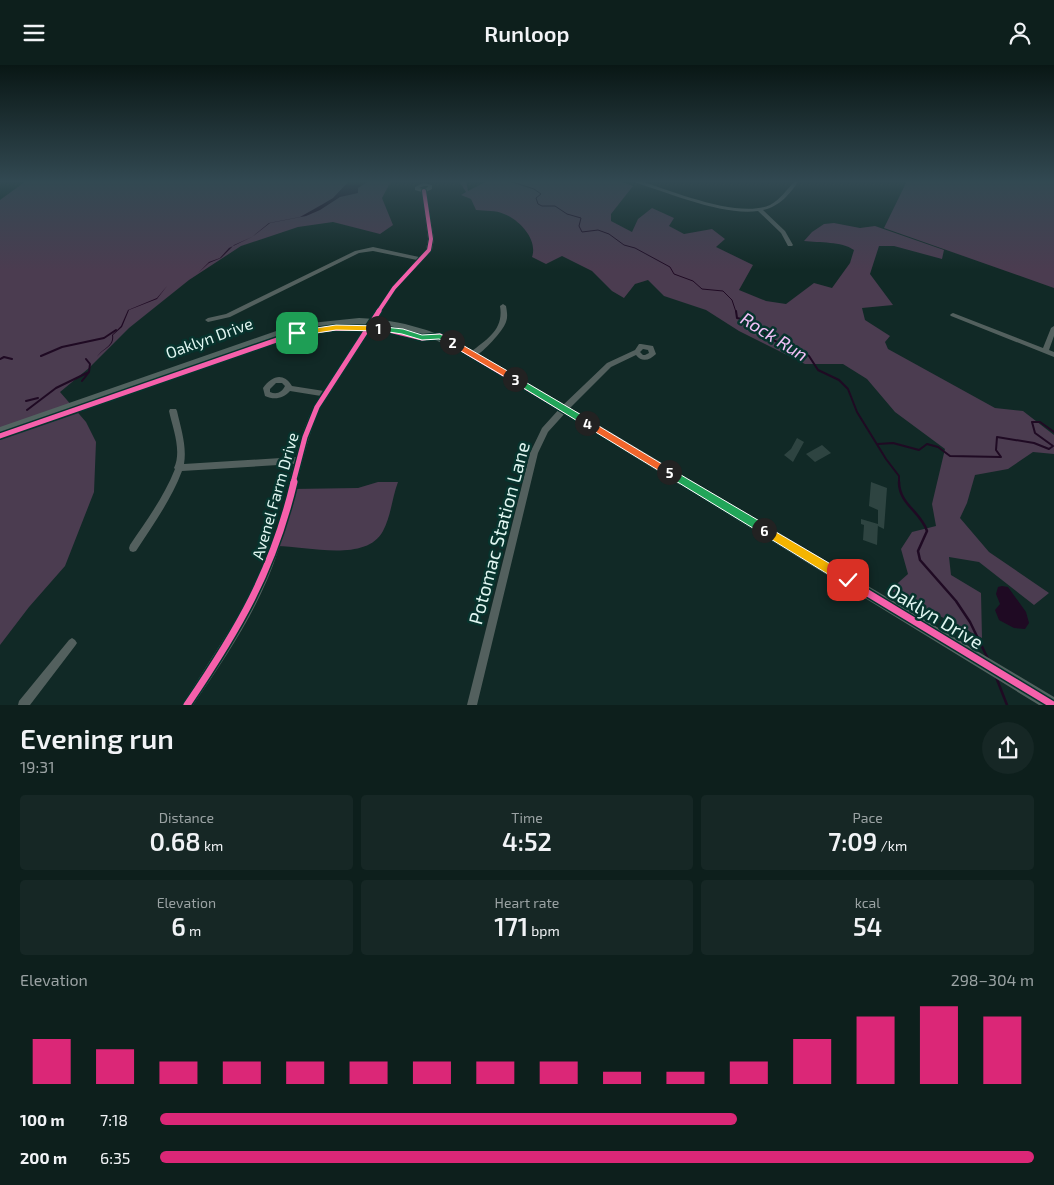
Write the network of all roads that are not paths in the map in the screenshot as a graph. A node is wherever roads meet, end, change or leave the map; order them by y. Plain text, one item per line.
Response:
1 (427, 211) edge
2 (761, 211) edge
3 (790, 245) dead end
4 (421, 259) junction
5 (503, 306) dead end
6 (953, 315) dead end
7 (208, 321) dead end
8 (372, 321) junction
9 (1054, 329) edge
10 (1045, 351) junction
11 (637, 352) dead end
12 (473, 354) junction
13 (1054, 355) edge
14 (289, 388) dead end
15 (325, 394) junction
16 (564, 409) junction
17 (173, 411) dead end
18 (0, 431) edge
19 (298, 459) junction
20 (178, 468) junction
21 (133, 548) dead end
22 (72, 643) dead end
23 (23, 705) edge
24 (187, 705) edge
25 (472, 705) edge
26 (1053, 705) edge

1 - 4 street, Avenel Farm Drive
2 - 3 street
4 - 7 street
4 - 8 street, Avenel Farm Drive
5 - 12 street
6 - 10 street
8 - 12 street, Oaklyn Drive
8 - 15 street, Avenel Farm Drive
8 - 18 street, Oaklyn Drive
9 - 10 street
10 - 13 street
11 - 16 street, Potomac Station Lane
12 - 16 street, Oaklyn Drive
14 - 15 street
15 - 19 street, Avenel Farm Drive
16 - 25 street, Potomac Station Lane
16 - 26 street, Oaklyn Drive
17 - 20 street
19 - 20 street
19 - 24 street, Avenel Farm Drive
20 - 21 street
22 - 23 street

